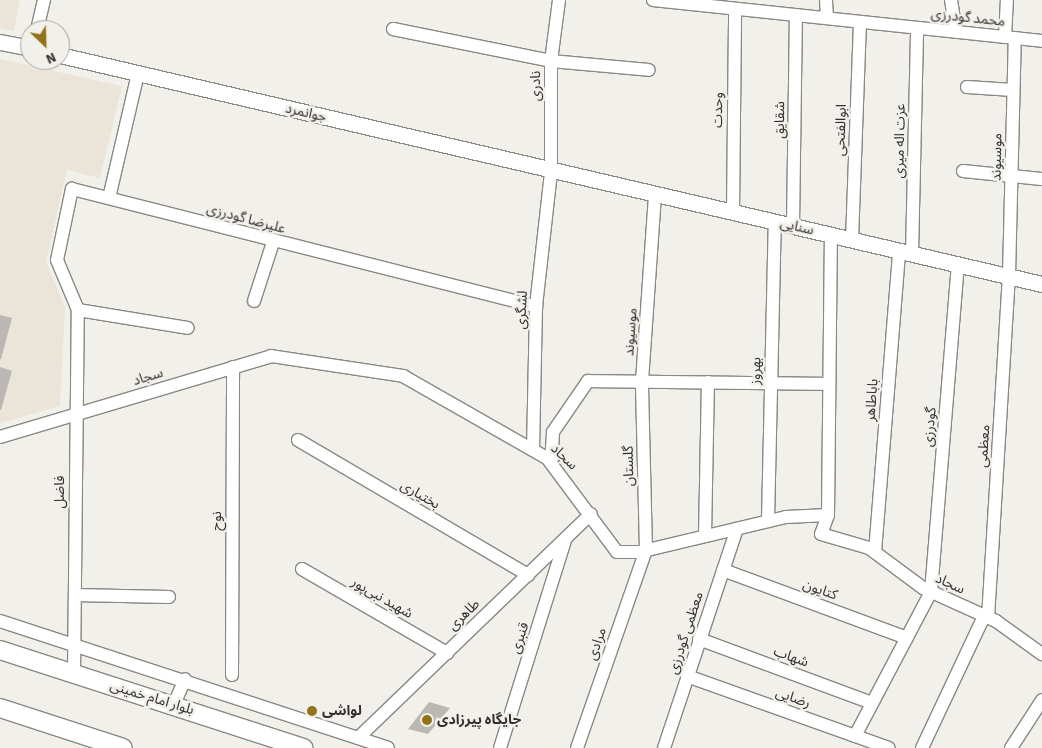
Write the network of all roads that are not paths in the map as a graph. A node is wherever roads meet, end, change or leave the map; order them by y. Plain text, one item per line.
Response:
1 (44, 0) edge
2 (559, 0) edge
3 (653, 0) edge
4 (826, 0) edge
5 (951, 0) edge
6 (1007, 0) edge
7 (694, 2) edge
8 (734, 9) junction
9 (796, 15) junction
10 (827, 18) junction
11 (39, 20) edge
12 (860, 22) junction
13 (917, 28) junction
14 (393, 29) dead end
15 (956, 32) junction
16 (1010, 38) junction
17 (1042, 41) edge
18 (0, 42) edge
19 (20, 46) edge
20 (70, 57) edge
21 (551, 61) junction
22 (649, 70) dead end
23 (138, 73) junction
24 (967, 87) dead end
25 (1013, 90) junction
26 (963, 171) dead end
27 (551, 172) junction
28 (1011, 177) junction
29 (1042, 179) edge
30 (656, 194) junction
31 (109, 198) junction
32 (733, 212) junction
33 (775, 222) junction
34 (793, 226) junction
35 (831, 235) junction
36 (852, 240) junction
37 (273, 242) junction
38 (905, 252) junction
39 (958, 265) junction
40 (1009, 276) junction
41 (1042, 284) edge
42 (254, 301) dead end
43 (536, 306) junction
44 (78, 310) junction
45 (188, 328) dead end
46 (233, 367) junction
47 (642, 382) junction
48 (708, 382) junction
49 (770, 383) junction
50 (827, 384) junction
51 (75, 414) junction
52 (0, 437) edge
53 (298, 440) dead end
54 (533, 450) junction
55 (551, 462) junction
56 (591, 514) junction
57 (828, 515) junction
58 (768, 521) junction
59 (737, 528) junction
60 (705, 536) junction
61 (566, 537) junction
62 (646, 550) junction
63 (875, 552) junction
64 (302, 569) dead end
65 (722, 570) junction
66 (528, 575) junction
67 (931, 592) junction
68 (75, 595) junction
69 (169, 598) dead end
70 (986, 617) junction
71 (0, 621) edge
72 (906, 638) junction
73 (700, 639) junction
74 (74, 644) junction
75 (0, 650) edge
76 (447, 653) junction
77 (1042, 654) edge
78 (74, 674) junction
79 (232, 675) dead end
80 (687, 676) junction
81 (185, 679) junction
82 (1042, 700) edge
83 (872, 703) junction
84 (174, 704) junction
85 (0, 708) edge
86 (855, 736) junction
87 (358, 738) junction
88 (123, 748) edge
89 (304, 748) edge
90 (388, 748) edge
91 (500, 748) edge
92 (577, 748) edge
93 (664, 748) edge
94 (889, 748) edge
95 (922, 748) edge
96 (1011, 748) edge

1 - 11 street
2 - 21 street, نادری
3 - 7 street, محمد گودرزی
4 - 10 street
5 - 15 street
6 - 16 street, موسیوند
7 - 8 street, محمد گودرزی
8 - 9 street, محمد گودرزی
8 - 32 street, وحدت
9 - 10 street, محمد گودرزی
9 - 34 street, شقایق
10 - 12 street, محمد گودرزی
12 - 13 street, محمد گودرزی
12 - 36 street, ابوالفتحی
13 - 15 street, محمد گودرزی
13 - 38 street, عزت اله میری
14 - 21 street
15 - 16 street, محمد گودرزی
16 - 17 street, محمد گودرزی
16 - 25 street, موسیوند
18 - 19 street
20 - 23 street, جوانمرد
21 - 22 street
21 - 27 street, نادری
23 - 27 street, جوانمرد
23 - 31 street
24 - 25 street
25 - 28 street, موسیوند
26 - 28 street
27 - 30 street, سنایی
27 - 43 street, لشگری
28 - 29 street
28 - 40 street, موسیوند
30 - 32 street, سنایی
30 - 47 street, موسیوند
31 - 37 street, علیرضا گودرزی
31 - 44 street, علیرضا گودرزی
32 - 33 street, سنایی
33 - 34 street, سنایی
33 - 49 street, بهروز
34 - 35 street, سنایی
35 - 36 street, سنایی
35 - 50 street
36 - 38 street, سنایی
37 - 42 street
37 - 43 street, علیرضا گودرزی
38 - 39 street, سنایی
38 - 63 street, باباطاهر
39 - 40 street, سنایی
39 - 67 street, گودرزی
40 - 41 street, سنایی
40 - 70 street, معظمی
43 - 54 street, لشگری
44 - 45 street
44 - 51 street, فاضل
46 - 51 street, سجاد
46 - 54 street, سجاد
46 - 79 street, نوح
47 - 48 street
47 - 55 street
47 - 62 street, گلستان
48 - 49 street
48 - 60 street
49 - 50 street
49 - 58 street, بهروز
50 - 57 street
51 - 52 street, سجاد
51 - 68 street, فاضل
53 - 66 street, بختیاری
54 - 55 street, سجاد
55 - 56 street, سجاد
56 - 61 street, طاهری
56 - 62 street, سجاد
57 - 58 street, سجاد
57 - 63 street, سجاد
58 - 59 street, سجاد
59 - 60 street, سجاد
59 - 65 street, معظمی گودرزی
60 - 62 street, سجاد
61 - 66 street, طاهری
61 - 91 street, قنبری
62 - 92 street, مرادی
63 - 67 street, سجاد
64 - 76 street, شهید نبی‌پور
65 - 72 street, کتایون
65 - 73 street, معظمی گودرزی
66 - 76 street, طاهری
67 - 70 street, سجاد
67 - 72 street
68 - 69 street
68 - 74 street, فاضل
70 - 77 street, سجاد
70 - 95 street
71 - 74 street
72 - 83 street
73 - 80 street, معظمی گودرزی
73 - 83 street, شهاب
74 - 78 street, فاضل
74 - 81 street
75 - 78 main road, بلوار امام خمینی
76 - 87 street, طاهری
78 - 84 main road, بلوار امام خمینی
80 - 86 street, رضایی
80 - 93 street, معظمی گودرزی
81 - 84 street
81 - 87 street
82 - 96 street
83 - 86 street
84 - 89 main road, بلوار امام خمینی
85 - 88 main road
86 - 94 street, رضایی
87 - 90 street

